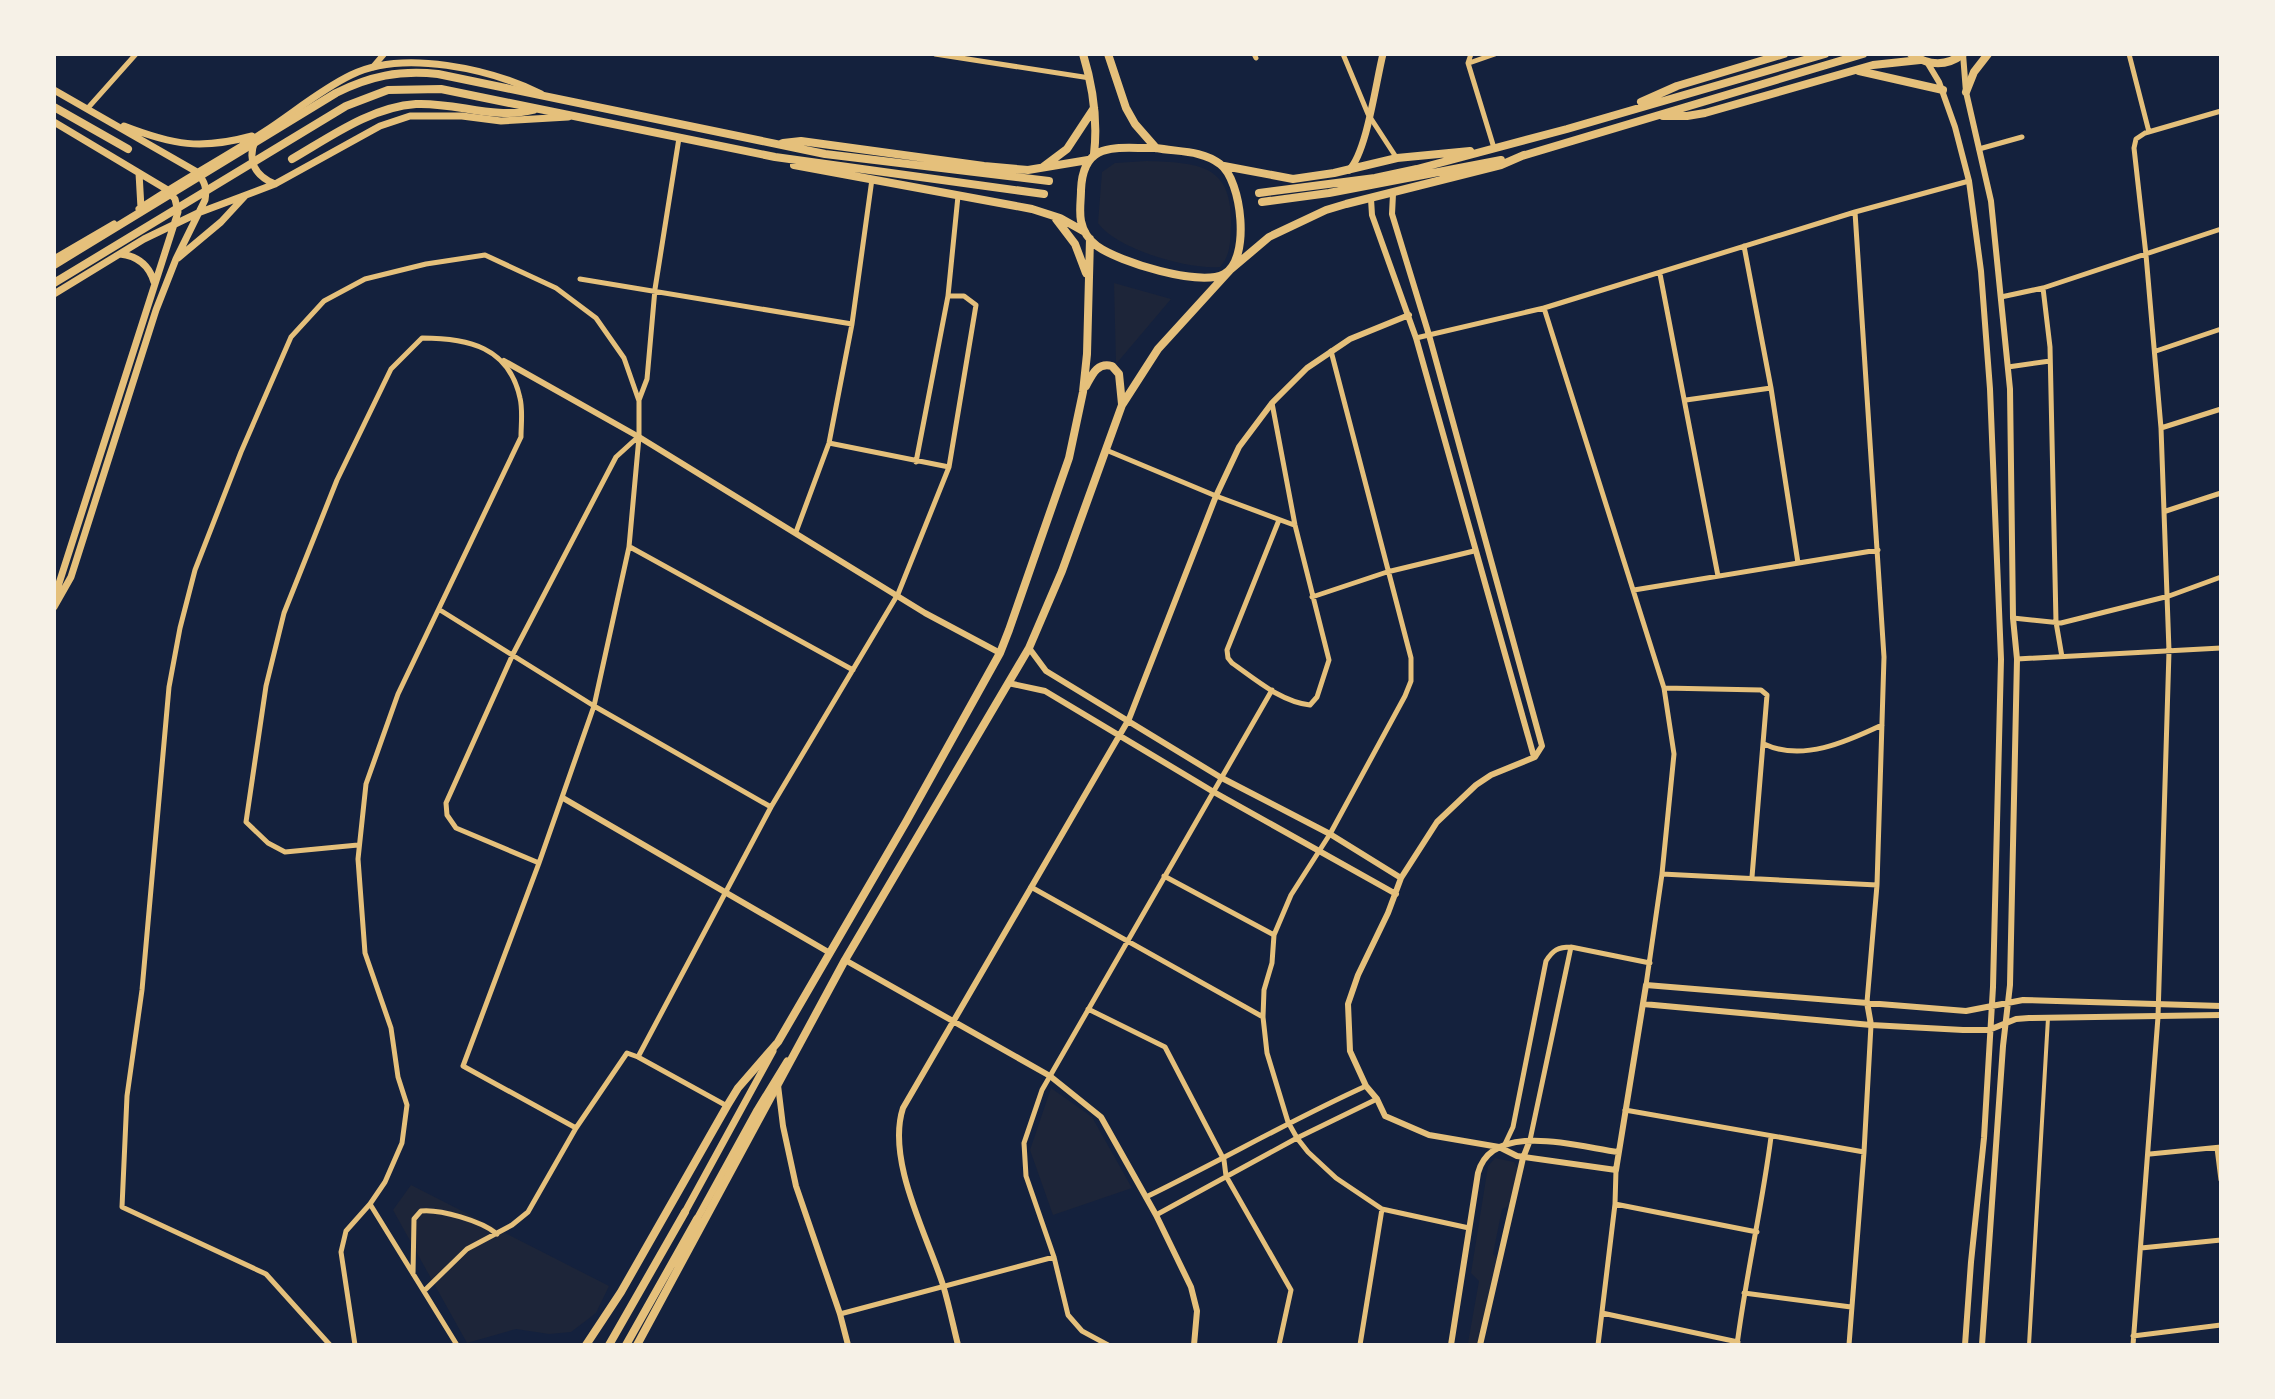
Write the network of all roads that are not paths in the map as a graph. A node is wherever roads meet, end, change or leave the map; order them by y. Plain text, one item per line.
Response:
1 (136, 54) edge
2 (384, 54) edge
3 (935, 54) edge
4 (1083, 54) edge
5 (1108, 54) edge
6 (1343, 54) edge
7 (1383, 54) edge
8 (1471, 54) edge
9 (1495, 54) edge
10 (1784, 54) edge
11 (1825, 54) edge
12 (1863, 54) edge
13 (1878, 54) edge
14 (1911, 54) edge
15 (1963, 54) edge
16 (1988, 54) edge
17 (2129, 54) edge
18 (1924, 61) junction
19 (1468, 63) junction
20 (1873, 65) junction
21 (373, 67) junction
22 (1855, 70) junction
23 (1090, 78) junction
24 (54, 90) edge
25 (1943, 90) junction
26 (1966, 92) junction
27 (546, 96) junction
28 (54, 107) edge
29 (1094, 108) junction
30 (1631, 108) junction
31 (87, 109) junction
32 (537, 109) junction
33 (2221, 111) edge
34 (1368, 114) junction
35 (574, 116) junction
36 (1659, 116) junction
37 (104, 118) junction
38 (54, 122) edge
39 (2149, 132) junction
40 (262, 133) junction
41 (2022, 137) dead end
42 (679, 138) junction
43 (778, 144) junction
44 (1156, 148) junction
45 (128, 149) dead end
46 (1494, 149) junction
47 (1979, 149) junction
48 (1524, 155) junction
49 (775, 157) junction
50 (1091, 157) junction
51 (1397, 158) junction
52 (292, 159) dead end
53 (1224, 166) junction
54 (1038, 170) junction
55 (1349, 170) junction
56 (197, 172) junction
57 (139, 173) junction
58 (872, 179) junction
59 (1049, 181) dead end
60 (1969, 181) junction
61 (275, 184) junction
62 (166, 189) junction
63 (1044, 194) dead end
64 (1393, 194) junction
65 (958, 195) junction
66 (246, 196) junction
67 (1371, 199) junction
68 (141, 208) junction
69 (1855, 212) junction
70 (198, 213) junction
71 (1053, 216) junction
72 (175, 225) junction
73 (2221, 229) edge
74 (1088, 236) junction
75 (1744, 246) junction
76 (118, 254) junction
77 (2146, 255) junction
78 (176, 259) junction
79 (54, 262) edge
80 (1230, 270) junction
81 (1660, 274) junction
82 (580, 279) dead end
83 (54, 283) edge
84 (154, 284) junction
85 (1090, 284) junction
86 (2043, 288) junction
87 (655, 289) junction
88 (54, 294) edge
89 (948, 296) junction
90 (2001, 297) junction
91 (1544, 308) junction
92 (1409, 315) junction
93 (852, 324) junction
94 (2221, 329) edge
95 (1429, 335) junction
96 (1416, 338) junction
97 (1331, 351) junction
98 (2156, 351) junction
99 (504, 361) junction
100 (2050, 361) junction
101 (2008, 367) junction
102 (1771, 388) junction
103 (1990, 389) junction
104 (2010, 389) junction
105 (1083, 392) junction
106 (1686, 400) junction
107 (639, 401) junction
108 (1272, 403) junction
109 (1122, 405) junction
110 (2221, 409) edge
111 (2161, 428) junction
112 (639, 437) junction
113 (829, 443) junction
114 (1106, 450) junction
115 (916, 462) junction
116 (949, 467) junction
117 (2221, 493) edge
118 (1216, 496) junction
119 (2166, 511) junction
120 (1279, 520) junction
121 (1295, 525) junction
122 (796, 532) junction
123 (629, 547) junction
124 (1878, 550) junction
125 (1474, 551) junction
126 (1798, 563) junction
127 (1387, 572) junction
128 (1718, 576) junction
129 (2221, 577) edge
130 (1634, 590) junction
131 (898, 594) junction
132 (2169, 596) junction
133 (1312, 597) junction
134 (54, 599) edge
135 (54, 607) edge
136 (440, 610) junction
137 (2013, 618) junction
138 (2056, 622) junction
139 (1029, 648) junction
140 (2221, 648) edge
141 (2169, 651) junction
142 (1000, 653) junction
143 (513, 654) junction
144 (2062, 657) junction
145 (2017, 659) junction
146 (853, 670) junction
147 (1008, 683) junction
148 (1664, 688) junction
149 (1272, 690) junction
150 (594, 706) junction
151 (1129, 719) junction
152 (1882, 725) junction
153 (1120, 734) junction
154 (1764, 744) junction
155 (1534, 757) junction
156 (1220, 777) junction
157 (1212, 791) junction
158 (563, 798) junction
159 (771, 807) junction
160 (1330, 834) junction
161 (358, 845) junction
162 (1319, 851) junction
163 (539, 863) junction
164 (1662, 874) junction
165 (1164, 876) junction
166 (1752, 877) junction
167 (1401, 878) junction
168 (1877, 885) junction
169 (1031, 887) junction
170 (727, 892) junction
171 (1396, 894) junction
172 (1274, 935) junction
173 (1127, 942) junction
174 (1571, 947) junction
175 (830, 953) junction
176 (845, 960) junction
177 (1650, 963) junction
178 (1646, 985) junction
179 (2008, 1001) junction
180 (1867, 1002) junction
181 (1643, 1004) junction
182 (2159, 1004) junction
183 (1992, 1005) junction
184 (2221, 1006) edge
185 (1088, 1009) junction
186 (2221, 1015) edge
187 (1263, 1017) junction
188 (2158, 1017) junction
189 (2048, 1018) junction
190 (952, 1022) junction
191 (2006, 1023) junction
192 (1871, 1025) junction
193 (1989, 1030) junction
194 (778, 1042) junction
195 (800, 1044) junction
196 (638, 1057) junction
197 (1050, 1076) junction
198 (778, 1085) junction
199 (1366, 1086) junction
200 (1377, 1099) junction
201 (727, 1106) junction
202 (1625, 1110) junction
203 (1288, 1122) junction
204 (576, 1128) junction
205 (1771, 1137) junction
206 (1297, 1138) junction
207 (1530, 1140) junction
208 (1502, 1146) junction
209 (2219, 1147) edge
210 (1618, 1152) junction
211 (1864, 1152) junction
212 (2150, 1154) junction
213 (1523, 1158) junction
214 (1224, 1160) junction
215 (1616, 1170) junction
216 (1226, 1176) junction
217 (2221, 1180) edge
218 (1146, 1197) junction
219 (370, 1204) junction
220 (1615, 1204) junction
221 (1382, 1209) junction
222 (685, 1212) joint
223 (1156, 1215) junction
224 (697, 1219) joint
225 (1469, 1228) junction
226 (1757, 1232) junction
227 (497, 1234) junction
228 (2221, 1240) edge
229 (2141, 1248) junction
230 (1054, 1257) junction
231 (1971, 1262) junction
232 (1987, 1264) junction
233 (413, 1275) junction
234 (944, 1288) junction
235 (423, 1291) junction
236 (1744, 1293) junction
237 (1851, 1307) junction
238 (1602, 1313) junction
239 (840, 1314) junction
240 (2221, 1325) edge
241 (2133, 1336) junction
242 (1738, 1343) edge
243 (330, 1345) edge
244 (355, 1345) edge
245 (457, 1345) edge
246 (586, 1345) edge
247 (609, 1345) edge
248 (626, 1345) edge
249 (637, 1345) edge
250 (848, 1345) edge
251 (958, 1345) edge
252 (1108, 1345) edge
253 (1194, 1345) edge
254 (1279, 1345) edge
255 (1360, 1345) edge
256 (1451, 1345) edge
257 (1480, 1345) edge
258 (1598, 1345) edge
259 (1849, 1345) edge
260 (1965, 1345) edge
261 (1982, 1345) edge
262 (2029, 1345) edge
263 (2133, 1345) edge

1 - 31 street
2 - 21 street
3 - 23 street
4 - 23 main road
5 - 44 main road
6 - 34 street
7 - 34 main road
8 - 19 street
9 - 19 street
10 - 30 main road
11 - 30 main road
12 - 36 main road
13 - 20 main road
14 - 18 main road
15 - 18 main road
15 - 26 street
16 - 26 main road
17 - 39 street
18 - 20 main road
18 - 25 street
19 - 46 street
20 - 22 main road
21 - 27 main road
21 - 40 main road
22 - 25 main road
22 - 36 main road
23 - 29 main road
24 - 31 main road
25 - 60 street
26 - 47 street
27 - 43 main road
27 - 79 main road
28 - 45 main road
29 - 50 main road
29 - 54 main road
30 - 46 main road
31 - 37 main road
32 - 35 main road
32 - 52 main road
32 - 83 main road
33 - 39 street
34 - 51 street
34 - 55 main road
35 - 42 main road
35 - 61 main road
36 - 48 main road
37 - 40 main road
37 - 56 main road
38 - 57 main road
39 - 77 street
40 - 56 main road
40 - 61 main road
41 - 47 street
42 - 49 main road
42 - 87 street
43 - 54 main road
43 - 59 main road
44 - 50 main road
44 - 53 main road
46 - 48 main road
46 - 51 main road
47 - 90 street
48 - 64 main road
49 - 58 main road
49 - 63 main road
50 - 54 main road
50 - 74 main road
51 - 55 main road
53 - 55 main road
53 - 80 main road
56 - 62 main road
56 - 70 main road
57 - 62 main road
57 - 68 main road
58 - 65 main road
58 - 93 street
60 - 69 street
60 - 103 street
61 - 66 main road
62 - 68 main road
62 - 72 main road
64 - 67 main road
64 - 95 street
65 - 71 main road
65 - 89 street
66 - 70 main road
66 - 78 main road
67 - 80 main road
67 - 92 street
68 - 79 main road
69 - 75 street
69 - 124 street
70 - 72 main road
70 - 78 main road
71 - 74 main road
71 - 85 main road
72 - 76 main road
72 - 84 main road
73 - 77 street
74 - 80 main road
74 - 85 main road
75 - 81 street
75 - 102 street
76 - 84 main road
76 - 88 main road
77 - 86 street
77 - 98 street
78 - 135 main road
80 - 109 main road
81 - 91 street
81 - 106 street
82 - 87 street
84 - 134 main road
85 - 105 main road
86 - 90 street
86 - 100 street
87 - 93 street
87 - 107 street
89 - 115 street
89 - 116 street
90 - 101 street
91 - 95 street
91 - 130 street
92 - 96 street
92 - 97 street
93 - 113 street
94 - 98 street
95 - 96 street
95 - 155 street
96 - 125 street
97 - 108 street
97 - 127 street
98 - 111 street
99 - 112 street
99 - 136 street
99 - 161 street
100 - 101 street
100 - 138 street
101 - 104 street
102 - 106 street
102 - 126 street
103 - 104 street
103 - 183 street
104 - 137 street
105 - 109 main road
105 - 142 main road
106 - 128 street
107 - 112 street
107 - 243 street
108 - 118 street
108 - 121 street
109 - 114 main road
110 - 111 street
111 - 119 street
112 - 122 street
112 - 123 street
112 - 143 street
113 - 115 street
113 - 122 street
114 - 118 street
114 - 139 main road
115 - 116 street
116 - 131 street
117 - 119 street
118 - 120 street
118 - 151 street
119 - 132 street
120 - 121 street
120 - 149 street
121 - 133 street
122 - 131 street
123 - 146 street
123 - 150 street
124 - 126 street
124 - 152 street
125 - 127 street
125 - 155 street
126 - 128 street
127 - 133 street
127 - 160 street
128 - 130 street
129 - 132 street
130 - 148 street
131 - 142 street
131 - 146 street
132 - 138 street
132 - 141 street
133 - 149 street
136 - 143 street
136 - 161 street
137 - 138 street
137 - 145 street
138 - 144 street
139 - 147 main road
139 - 151 street
140 - 141 street
141 - 144 street
141 - 182 street
142 - 175 main road
143 - 150 street
143 - 163 street
144 - 145 street
145 - 179 street
146 - 159 street
147 - 153 street
147 - 176 main road
148 - 154 street
148 - 164 street
149 - 156 street
150 - 158 street
150 - 159 street
151 - 153 street
151 - 156 street
152 - 154 street
152 - 168 street
153 - 157 street
153 - 169 street
154 - 166 street
155 - 167 street
156 - 157 street
156 - 160 street
157 - 162 street
157 - 165 street
158 - 163 street
158 - 170 street
159 - 170 street
160 - 162 street
160 - 167 street
161 - 219 street
162 - 171 street
162 - 172 street
163 - 204 street
164 - 166 street
164 - 177 street
165 - 172 street
165 - 173 street
166 - 168 street
167 - 171 street
168 - 180 street
169 - 173 street
169 - 190 street
170 - 175 street
170 - 196 street
171 - 199 street
172 - 187 street
173 - 185 street
173 - 187 street
174 - 177 street
174 - 207 street
174 - 208 street
175 - 194 main road
176 - 190 street
176 - 195 main road
177 - 178 street
178 - 180 street
178 - 181 street
179 - 182 street
179 - 183 street
179 - 191 street
180 - 183 street
180 - 192 street
181 - 192 street
181 - 202 street
182 - 184 street
182 - 188 street
183 - 193 street
185 - 197 street
185 - 214 street
186 - 188 street
187 - 203 street
188 - 189 street
188 - 212 street
189 - 191 street
189 - 262 street
190 - 197 street
190 - 234 street
191 - 193 street
191 - 232 street
192 - 193 street
192 - 211 street
193 - 231 street
194 - 201 main road
194 - 222 main road
195 - 198 main road
195 - 224 main road
196 - 201 street
196 - 204 street
197 - 218 street
197 - 230 street
198 - 239 street
198 - 249 main road
199 - 200 street
199 - 203 street
200 - 206 street
200 - 208 street
201 - 246 main road
202 - 205 street
202 - 210 street
203 - 206 street
203 - 214 street
204 - 227 street
205 - 211 street
205 - 226 street
206 - 216 street
206 - 221 street
207 - 208 street
207 - 210 street
207 - 213 street
208 - 213 street
208 - 225 street
209 - 212 street
209 - 217 street
210 - 215 street
211 - 237 street
212 - 229 street
213 - 215 street
213 - 257 street
214 - 216 street
214 - 218 street
215 - 220 street
216 - 223 street
216 - 254 street
218 - 223 street
219 - 233 street
219 - 244 street
220 - 226 street
220 - 238 street
221 - 225 street
221 - 255 street
222 - 247 main road
223 - 253 street
224 - 248 main road
225 - 256 street
226 - 236 street
227 - 233 street
227 - 235 street
228 - 229 street
229 - 241 street
230 - 234 street
230 - 252 street
231 - 232 street
231 - 260 street
232 - 261 street
233 - 235 street
234 - 239 street
234 - 251 street
235 - 245 street
236 - 237 street
236 - 242 street
237 - 259 street
238 - 242 street
238 - 258 street
239 - 250 street
240 - 241 street
241 - 263 street

